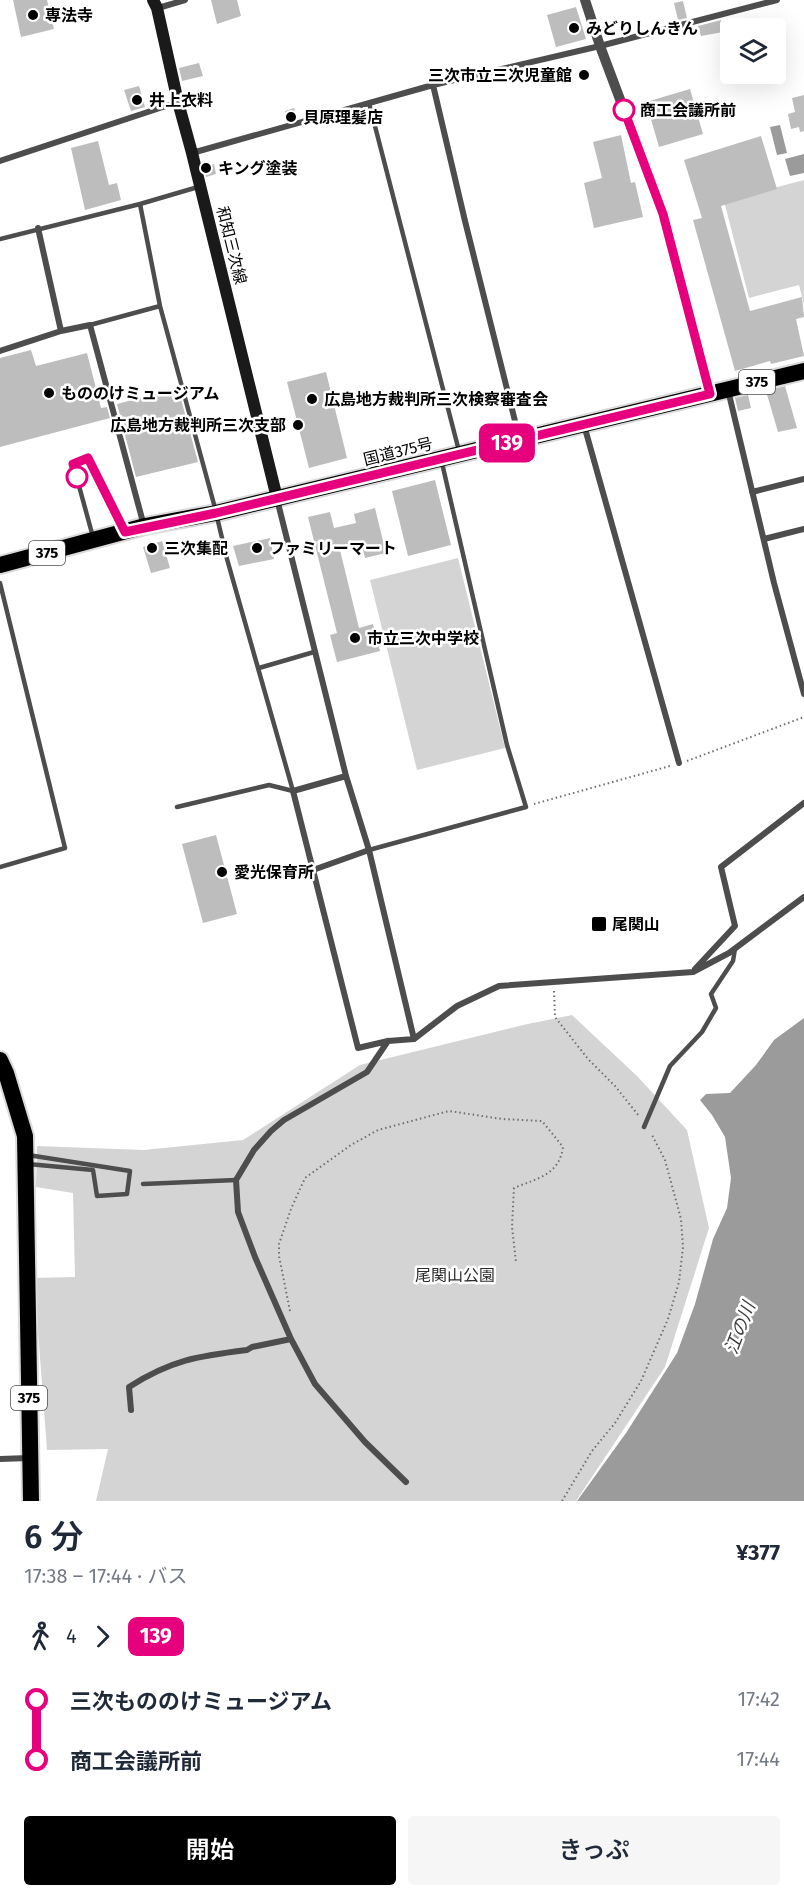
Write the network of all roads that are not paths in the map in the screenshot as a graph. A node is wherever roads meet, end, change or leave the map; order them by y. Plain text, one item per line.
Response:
1 (185, 0) edge
2 (585, 0) edge
3 (777, 0) edge
4 (155, 4) edge
5 (600, 46) junction
6 (433, 85) junction
7 (178, 102) junction
8 (369, 103) junction
9 (192, 153) junction
10 (0, 161) edge
11 (200, 186) junction
12 (140, 204) junction
13 (38, 228) junction
14 (0, 239) edge
15 (160, 306) junction
16 (90, 325) junction
17 (61, 331) junction
18 (0, 351) edge
19 (804, 371) edge
20 (728, 389) junction
21 (710, 394) junction
22 (584, 424) junction
23 (520, 440) junction
24 (460, 454) junction
25 (441, 459) junction
26 (804, 479) edge
27 (752, 492) junction
28 (277, 498) junction
29 (216, 513) junction
30 (145, 526) junction
31 (804, 529) edge
32 (125, 532) junction
33 (764, 539) junction
34 (94, 540) junction
35 (0, 565) edge
36 (0, 583) edge
37 (314, 652) junction
38 (259, 668) junction
39 (804, 694) edge
40 (679, 763) road end
41 (346, 776) junction
42 (293, 791) junction
43 (804, 803) edge
44 (177, 807) dead end
45 (369, 850) junction
46 (0, 867) edge
47 (313, 870) junction
48 (804, 897) edge
49 (735, 949) junction
50 (693, 972) junction
51 (414, 1039) junction
52 (388, 1041) junction
53 (0, 1060) edge
54 (644, 1127) dead end
55 (25, 1159) junction
56 (236, 1180) junction
57 (143, 1184) dead end
58 (291, 1339) junction
59 (132, 1410) dead end
60 (30, 1458) junction
61 (0, 1459) edge
62 (406, 1482) dead end
63 (31, 1501) edge

1 - 4 street
2 - 5 street
3 - 5 street
4 - 7 main road, 和知三次線
5 - 6 street
5 - 21 street
6 - 8 street
6 - 23 street
7 - 9 main road, 和知三次線
7 - 10 street
8 - 9 street
8 - 24 lane
9 - 11 main road, 和知三次線
11 - 12 lane
11 - 28 main road, 和知三次線
12 - 13 lane
12 - 15 lane
13 - 14 lane
13 - 17 street
15 - 16 lane
15 - 29 lane
16 - 17 street
16 - 30 street
17 - 18 street
19 - 20 highway, 国道375号 / 375
20 - 21 highway, 国道375号 / 375
20 - 27 street
21 - 22 highway, 国道375号 / 375
22 - 23 highway, 国道375号 / 375
22 - 40 street
23 - 24 highway, 国道375号 / 375
24 - 25 highway, 国道375号 / 375
25 - 28 highway, 国道375号 / 375
25 - 45 lane
26 - 27 street
27 - 33 street
28 - 29 highway, 国道375号 / 375
28 - 37 street
29 - 30 highway, 国道375号 / 375
29 - 38 lane
30 - 32 highway, 国道375号 / 375
31 - 33 street
32 - 34 highway, 国道375号 / 375
32 - 34 lane
33 - 39 street
34 - 35 highway, 国道375号 / 375
36 - 46 lane
37 - 38 lane
37 - 41 street
38 - 42 lane
41 - 42 street
41 - 45 street
42 - 44 lane
42 - 47 street
43 - 50 street
45 - 47 street
45 - 51 street
47 - 52 street
48 - 49 street
49 - 50 street
49 - 54 lane
50 - 51 street
51 - 52 street
52 - 56 street
53 - 55 highway, 375
55 - 55 lane
55 - 60 highway, 375
56 - 57 lane
56 - 58 street
58 - 59 street
58 - 62 street
60 - 61 street
60 - 63 highway, 375

